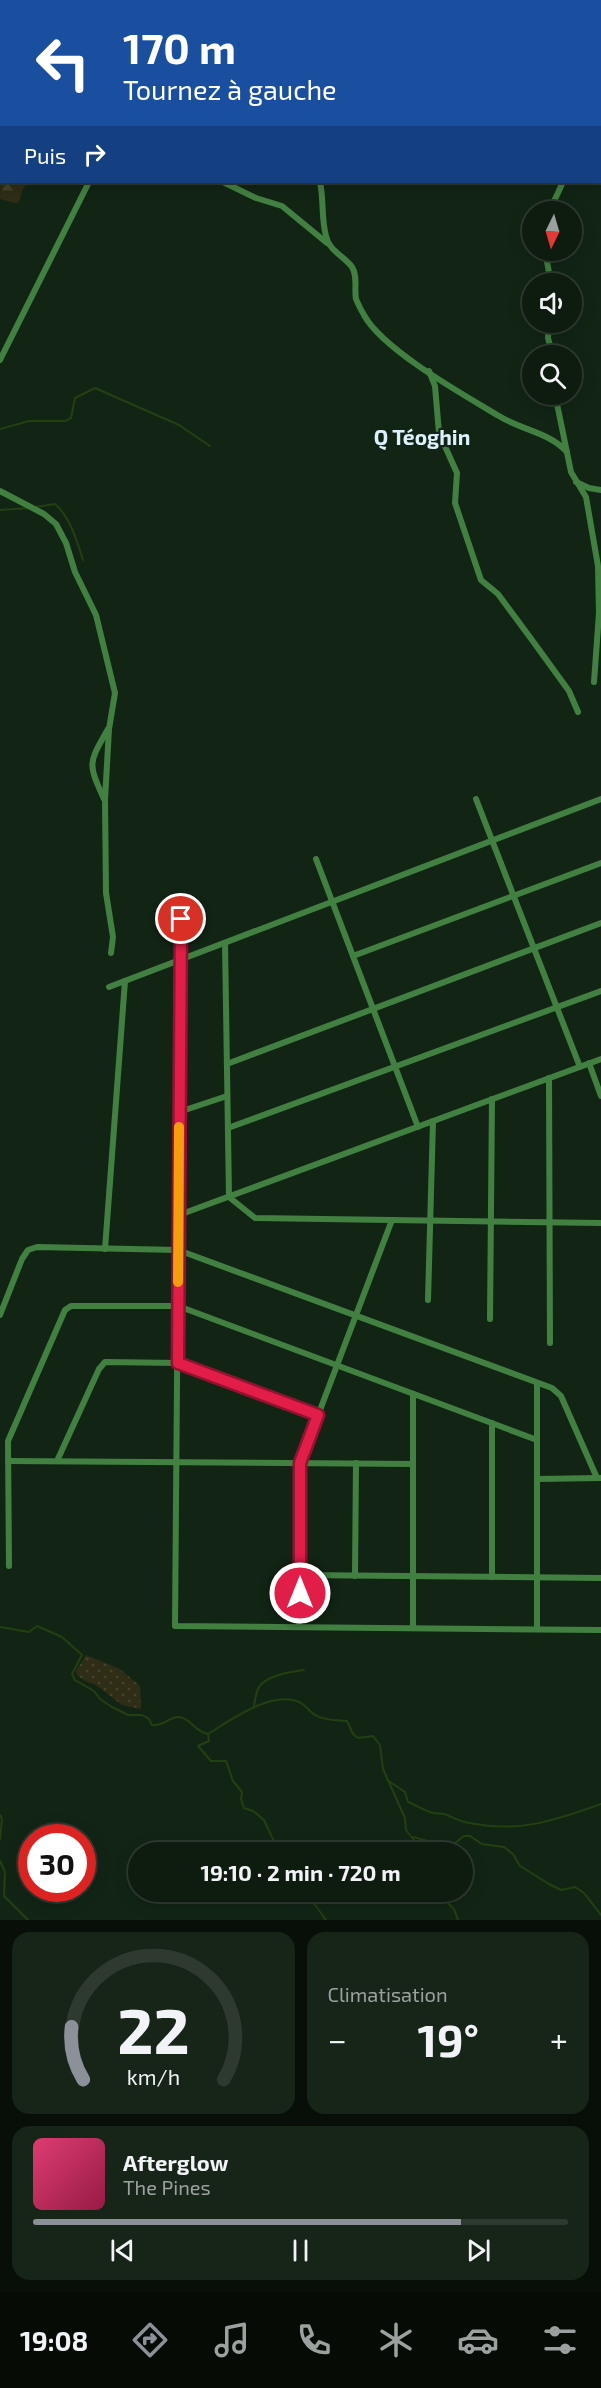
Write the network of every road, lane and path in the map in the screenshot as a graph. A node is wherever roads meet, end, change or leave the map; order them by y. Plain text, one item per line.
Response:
1 (88, 183) edge
2 (226, 183) edge
3 (320, 183) edge
4 (563, 183) edge
5 (554, 201) edge
6 (330, 246) junction
7 (0, 360) edge
8 (428, 370) junction
9 (557, 405) edge
10 (567, 452) junction
11 (576, 482) junction
12 (601, 490) edge
13 (0, 491) edge
14 (594, 682) dead end
15 (578, 712) dead end
16 (109, 729) junction
17 (476, 799) dead end
18 (601, 799) edge
19 (105, 800) junction
20 (492, 841) junction
21 (316, 860) dead end
22 (601, 863) edge
23 (514, 896) junction
24 (181, 899) dead end
25 (332, 902) junction
26 (601, 923) edge
27 (225, 943) junction
28 (534, 948) junction
29 (111, 953) dead end
30 (353, 956) junction
31 (181, 960) junction
32 (125, 981) junction
33 (109, 987) dead end
34 (601, 991) edge
35 (557, 1007) junction
36 (373, 1009) junction
37 (601, 1059) edge
38 (589, 1063) junction
39 (227, 1064) junction
40 (580, 1066) junction
41 (395, 1067) junction
42 (549, 1078) junction
43 (227, 1096) junction
44 (601, 1096) edge
45 (492, 1099) junction
46 (179, 1112) junction
47 (433, 1121) junction
48 (418, 1126) junction
49 (228, 1128) junction
50 (229, 1197) junction
51 (179, 1215) junction
52 (392, 1220) junction
53 (430, 1221) junction
54 (491, 1222) junction
55 (550, 1222) junction
56 (601, 1223) edge
57 (105, 1249) junction
58 (178, 1250) junction
59 (428, 1300) dead end
60 (178, 1306) junction
61 (0, 1315) edge
62 (356, 1316) junction
63 (490, 1319) dead end
64 (550, 1343) dead end
65 (178, 1363) junction
66 (337, 1365) junction
67 (537, 1383) junction
68 (413, 1394) junction
69 (318, 1415) junction
70 (492, 1423) junction
71 (537, 1440) junction
72 (8, 1461) junction
73 (57, 1461) junction
74 (177, 1462) junction
75 (300, 1463) junction
76 (356, 1463) junction
77 (413, 1464) junction
78 (599, 1478) edge
79 (537, 1479) junction
80 (9, 1566) dead end
81 (300, 1575) junction
82 (355, 1576) junction
83 (413, 1577) junction
84 (492, 1577) junction
85 (537, 1578) junction
86 (601, 1578) edge
87 (299, 1627) junction
88 (413, 1628) junction
89 (537, 1629) junction
90 (601, 1630) edge

1 - 7 street
2 - 6 street
3 - 6 street
4 - 5 street
6 - 8 street
8 - 10 street
8 - 15 street
9 - 10 street
10 - 11 street
11 - 12 street
11 - 14 street
13 - 16 street
16 - 19 street
16 - 19 street
17 - 20 street
18 - 20 street
19 - 29 street
20 - 23 street
20 - 25 street
21 - 25 street
22 - 23 street
23 - 28 street
23 - 30 street
24 - 31 street
25 - 27 street
25 - 30 street
26 - 28 street
27 - 31 street
27 - 39 street
28 - 35 street
28 - 36 street
30 - 36 street
31 - 32 street
31 - 46 street
32 - 33 street
32 - 57 street
34 - 35 street
35 - 40 street
35 - 41 street
36 - 39 street
36 - 41 street
37 - 38 street
38 - 40 street
38 - 44 street
39 - 43 street
40 - 42 street
41 - 48 street
41 - 49 street
42 - 45 street
42 - 55 street
43 - 46 street
43 - 49 street
45 - 47 street
45 - 54 street
46 - 51 street
47 - 48 street
47 - 53 street
48 - 50 street
49 - 50 street
50 - 51 street
50 - 52 street
51 - 58 street
52 - 53 street
52 - 62 street
53 - 54 street
53 - 59 street
54 - 55 street
54 - 63 street
55 - 56 street
55 - 64 street
57 - 58 street
57 - 61 street
58 - 60 street
58 - 62 street
60 - 65 street
60 - 66 street
60 - 72 street
62 - 66 street
62 - 67 street
65 - 69 street
65 - 73 street
65 - 74 street
66 - 68 street
66 - 69 street
67 - 71 street
67 - 78 street
68 - 70 street
68 - 77 street
69 - 75 street
70 - 71 street
70 - 84 street
71 - 79 street
72 - 73 street
72 - 80 street
73 - 74 street
74 - 75 street
74 - 87 street
75 - 76 street
75 - 81 street
76 - 77 street
76 - 82 street
77 - 83 street
78 - 79 street
79 - 85 street
81 - 82 street
81 - 87 street
82 - 83 street
83 - 84 street
83 - 88 street
84 - 85 street
85 - 86 street
85 - 89 street
87 - 88 street
88 - 89 street
89 - 90 street

